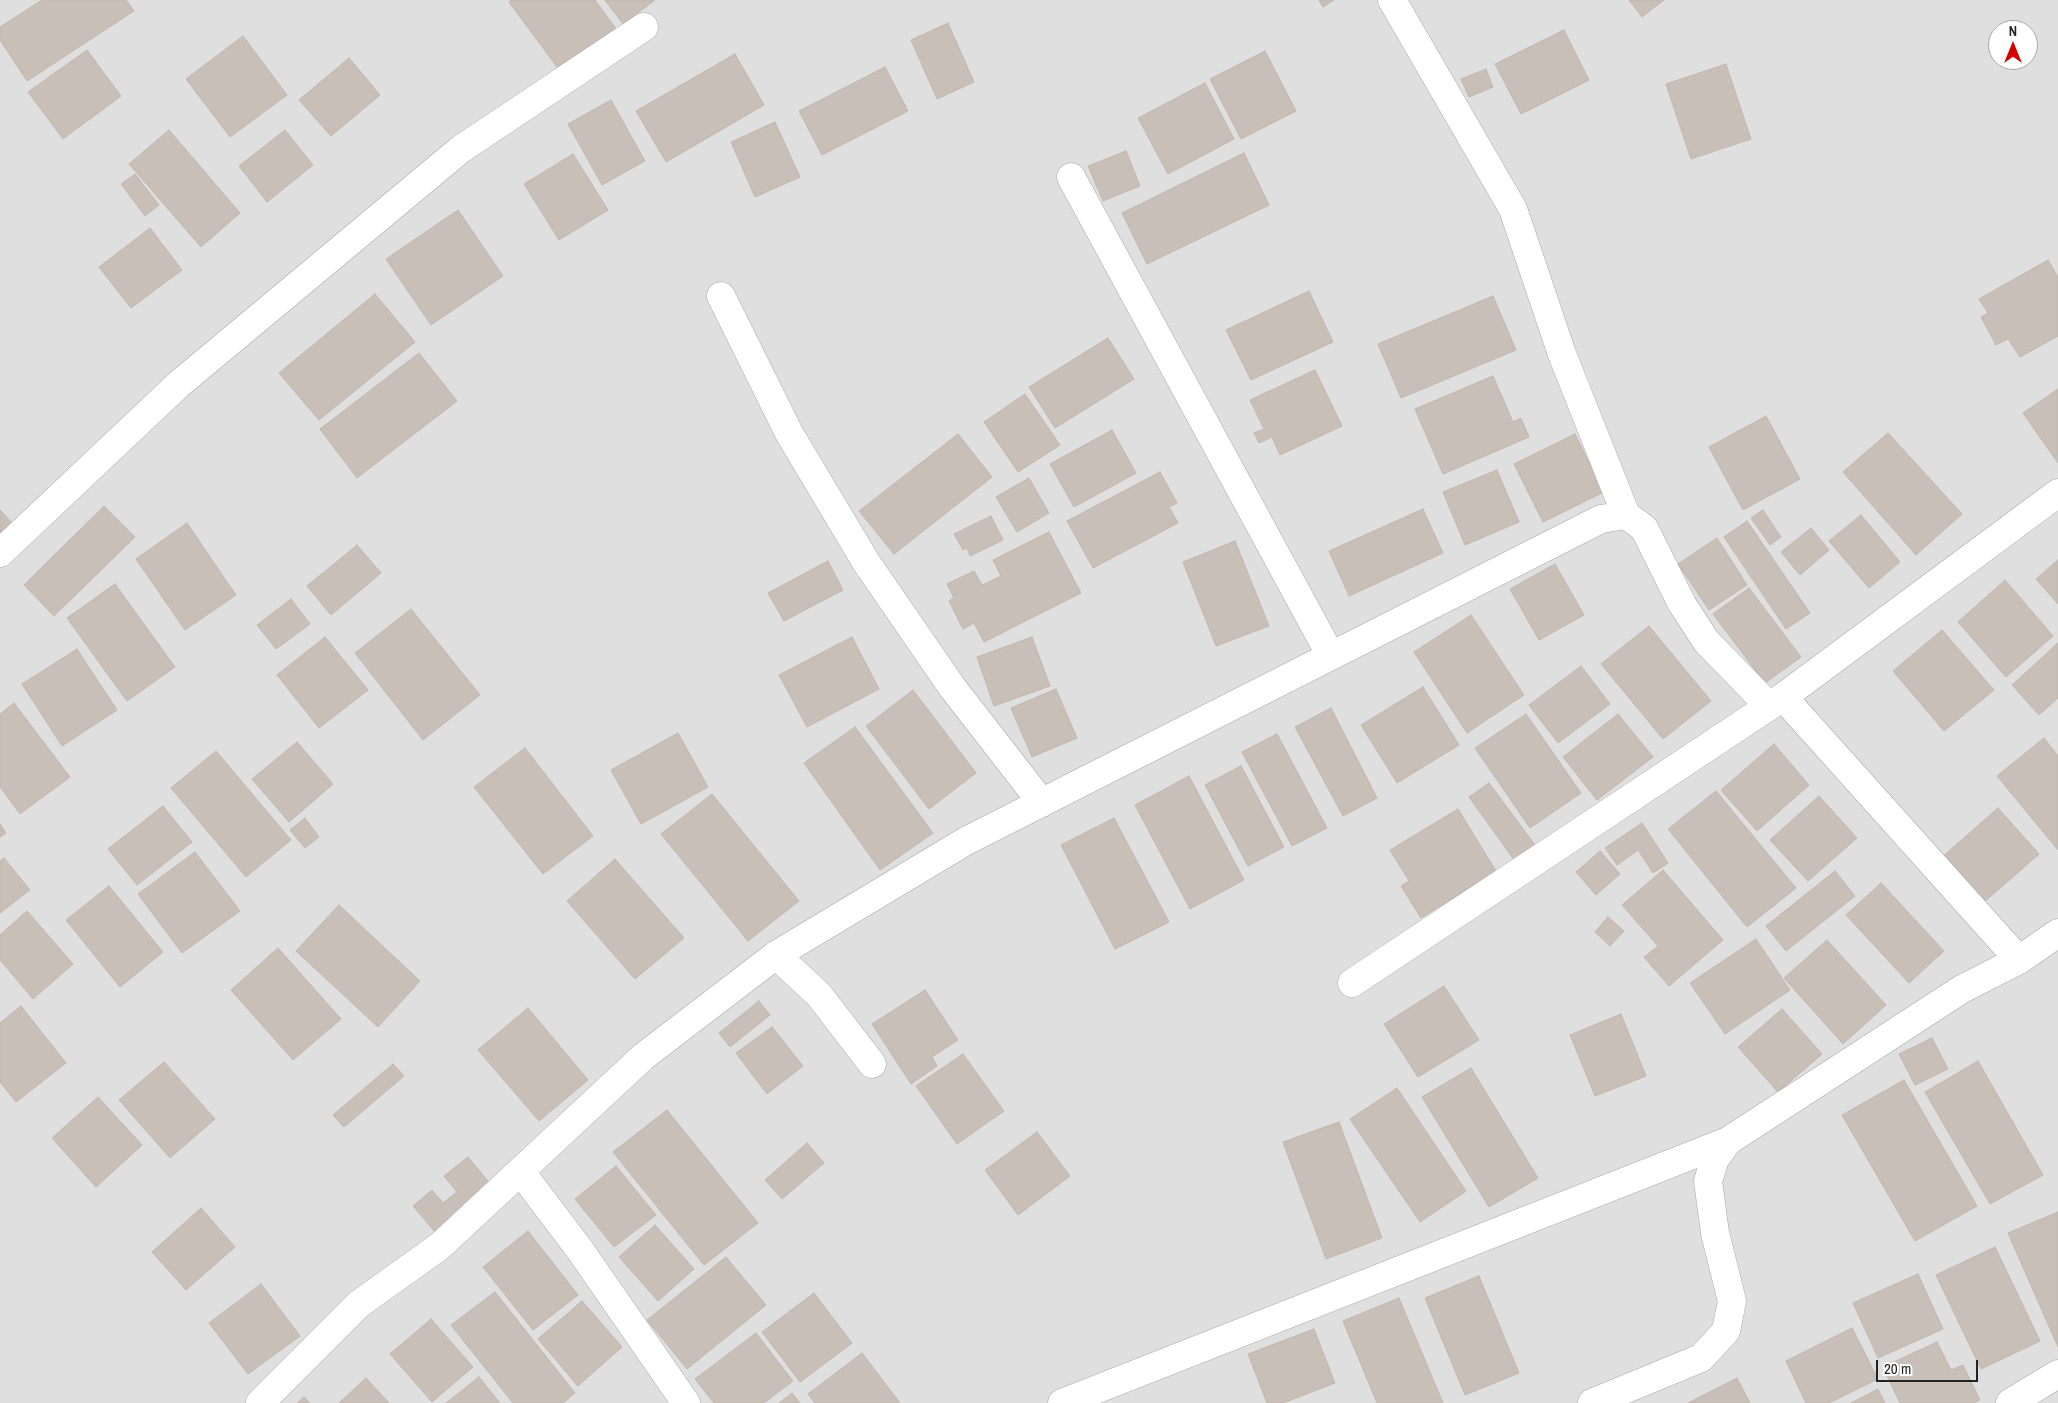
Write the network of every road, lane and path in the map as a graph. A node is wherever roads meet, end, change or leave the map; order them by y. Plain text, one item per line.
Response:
1 (1392, 0) edge
2 (644, 27) dead end
3 (1071, 177) dead end
4 (721, 296) dead end
5 (2058, 493) edge
6 (1626, 515) junction
7 (0, 553) edge
8 (1331, 656) junction
9 (1776, 702) junction
10 (1042, 802) junction
11 (2058, 933) edge
12 (776, 955) junction
13 (2019, 960) junction
14 (1352, 983) dead end
15 (872, 1064) dead end
16 (1728, 1141) junction
17 (521, 1172) junction
18 (2058, 1374) edge
19 (260, 1403) edge
20 (686, 1403) edge
21 (1062, 1403) edge
22 (1592, 1403) edge
23 (2010, 1403) edge

1 - 6 street
2 - 7 street
3 - 8 street
4 - 10 street
5 - 9 street
6 - 8 street
6 - 9 street
8 - 10 street
9 - 13 street
9 - 14 street
10 - 12 street
11 - 13 street
12 - 15 street
12 - 17 street
13 - 16 street
16 - 21 street
16 - 22 street
17 - 19 street
17 - 20 street
18 - 23 street

